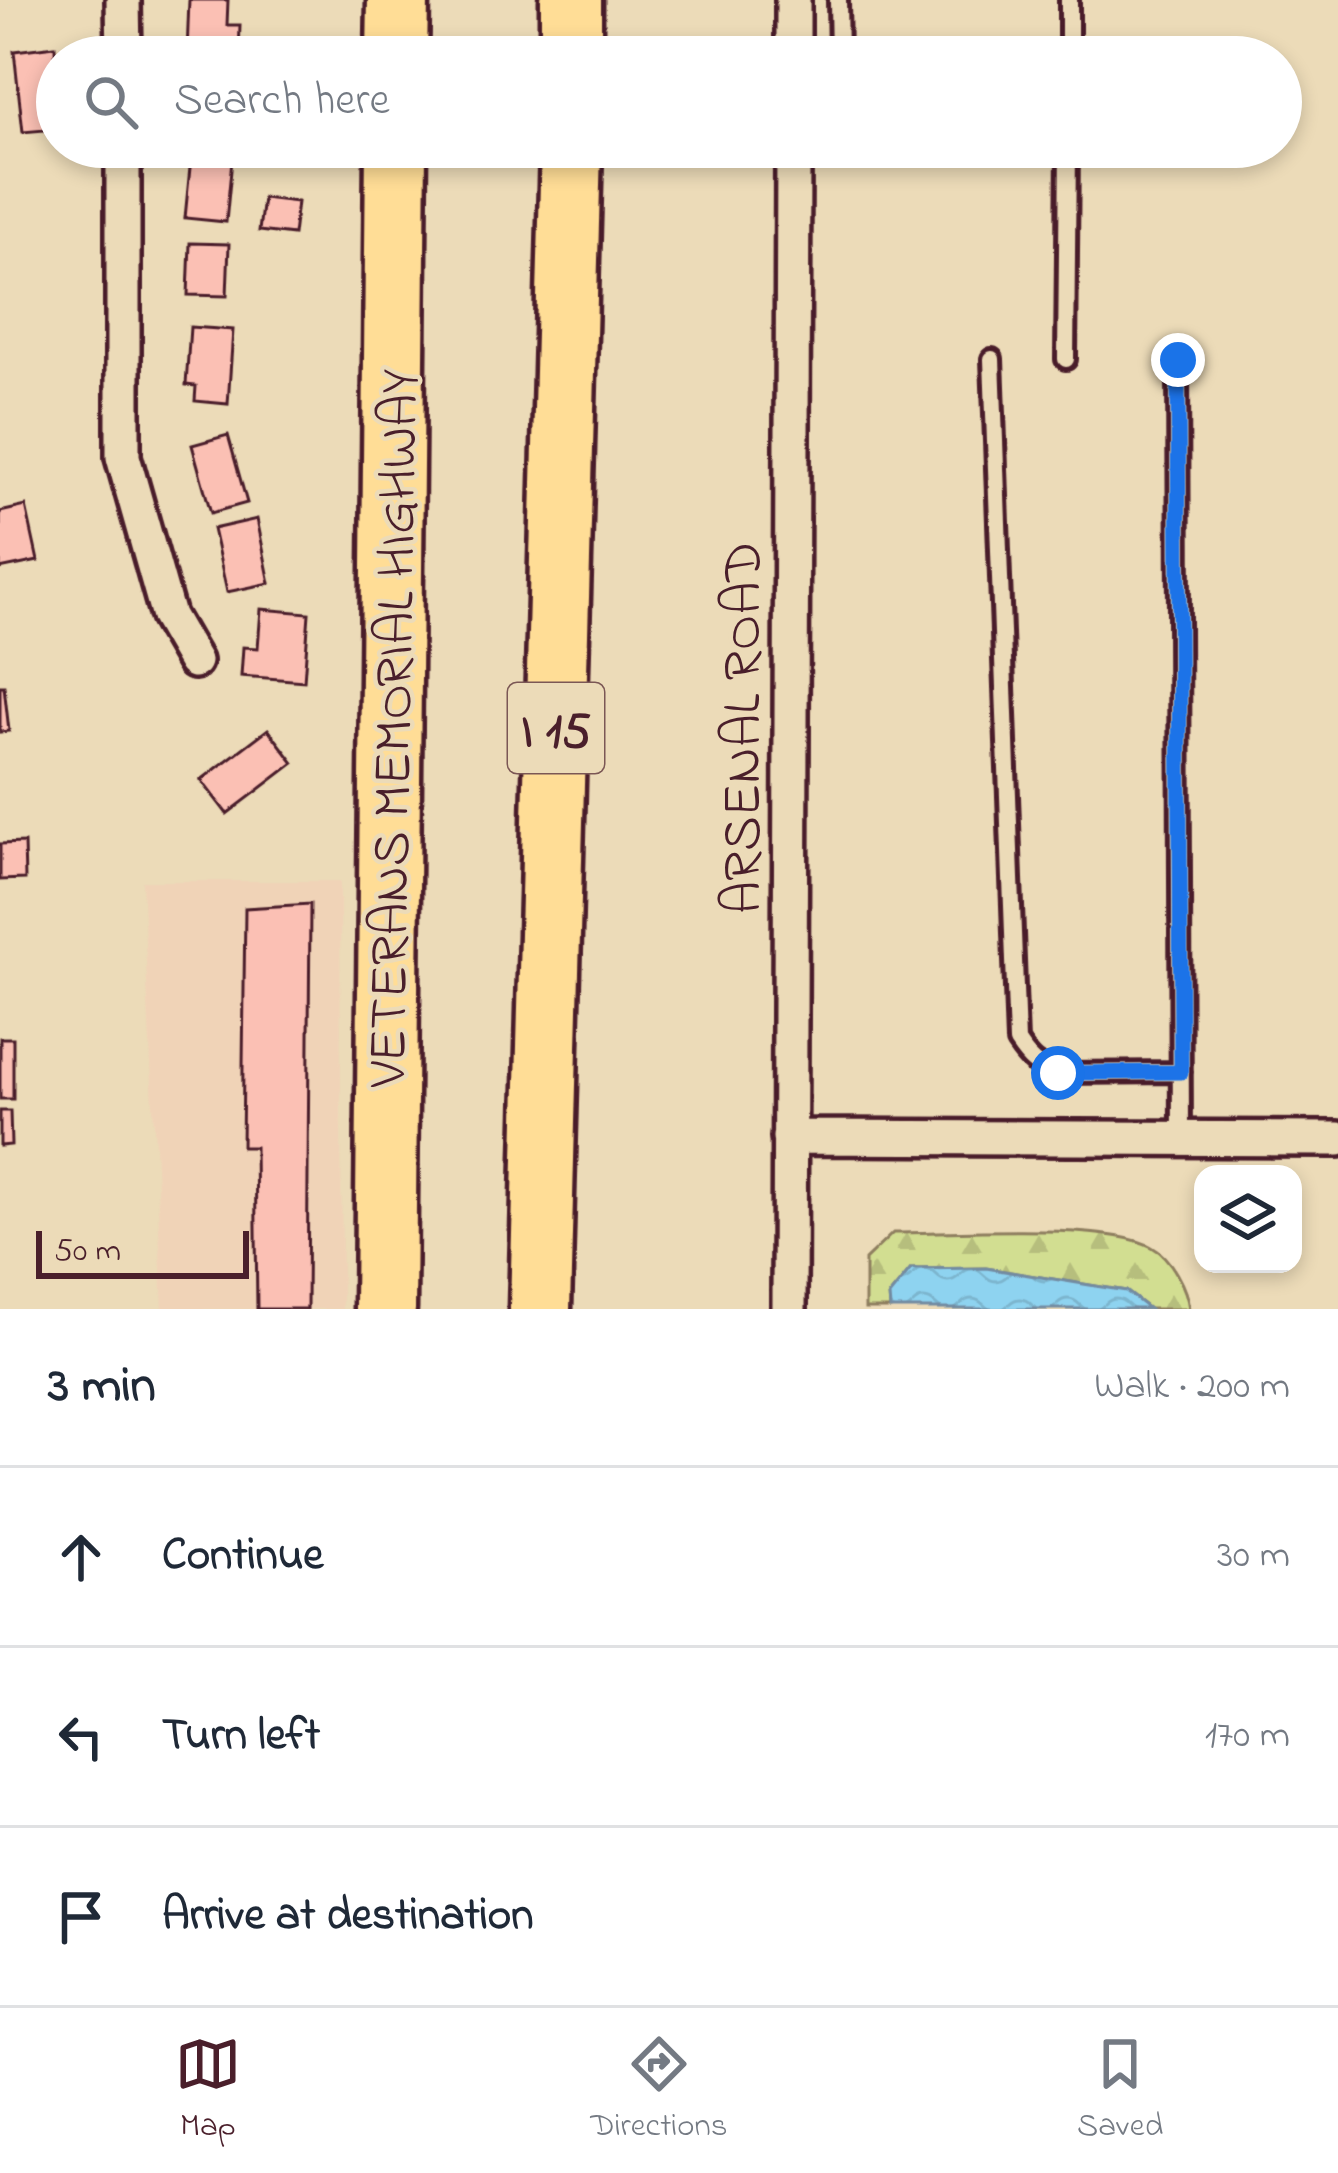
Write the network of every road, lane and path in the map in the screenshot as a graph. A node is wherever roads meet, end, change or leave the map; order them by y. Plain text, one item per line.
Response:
1 (398, 0) edge
2 (571, 0) edge
3 (793, 0) edge
4 (838, 0) edge
5 (1069, 0) edge
6 (124, 4) edge
7 (124, 36) edge
8 (397, 36) edge
9 (571, 36) edge
10 (793, 36) edge
11 (839, 36) edge
12 (1069, 36) edge
13 (124, 168) edge
14 (396, 168) edge
15 (570, 168) edge
16 (793, 168) edge
17 (1068, 168) edge
18 (992, 359) dead end
19 (1066, 359) dead end
20 (1178, 360) dead end
21 (194, 661) dead end
22 (1181, 1072) junction
23 (789, 1137) junction
24 (1181, 1138) junction
25 (1338, 1139) edge
26 (385, 1309) edge
27 (540, 1309) edge
28 (789, 1309) edge

1 - 8 highway
2 - 9 highway
3 - 10 street
4 - 11 lane
5 - 12 lane
6 - 7 street
13 - 21 street
14 - 26 highway, VETERANS MEMORIAL HIGHWAY
15 - 27 highway, I 15
16 - 23 street, ARSENAL ROAD
17 - 19 lane
18 - 22 lane
20 - 22 lane
22 - 24 lane
23 - 24 street
23 - 28 street, ARSENAL ROAD
24 - 25 street

